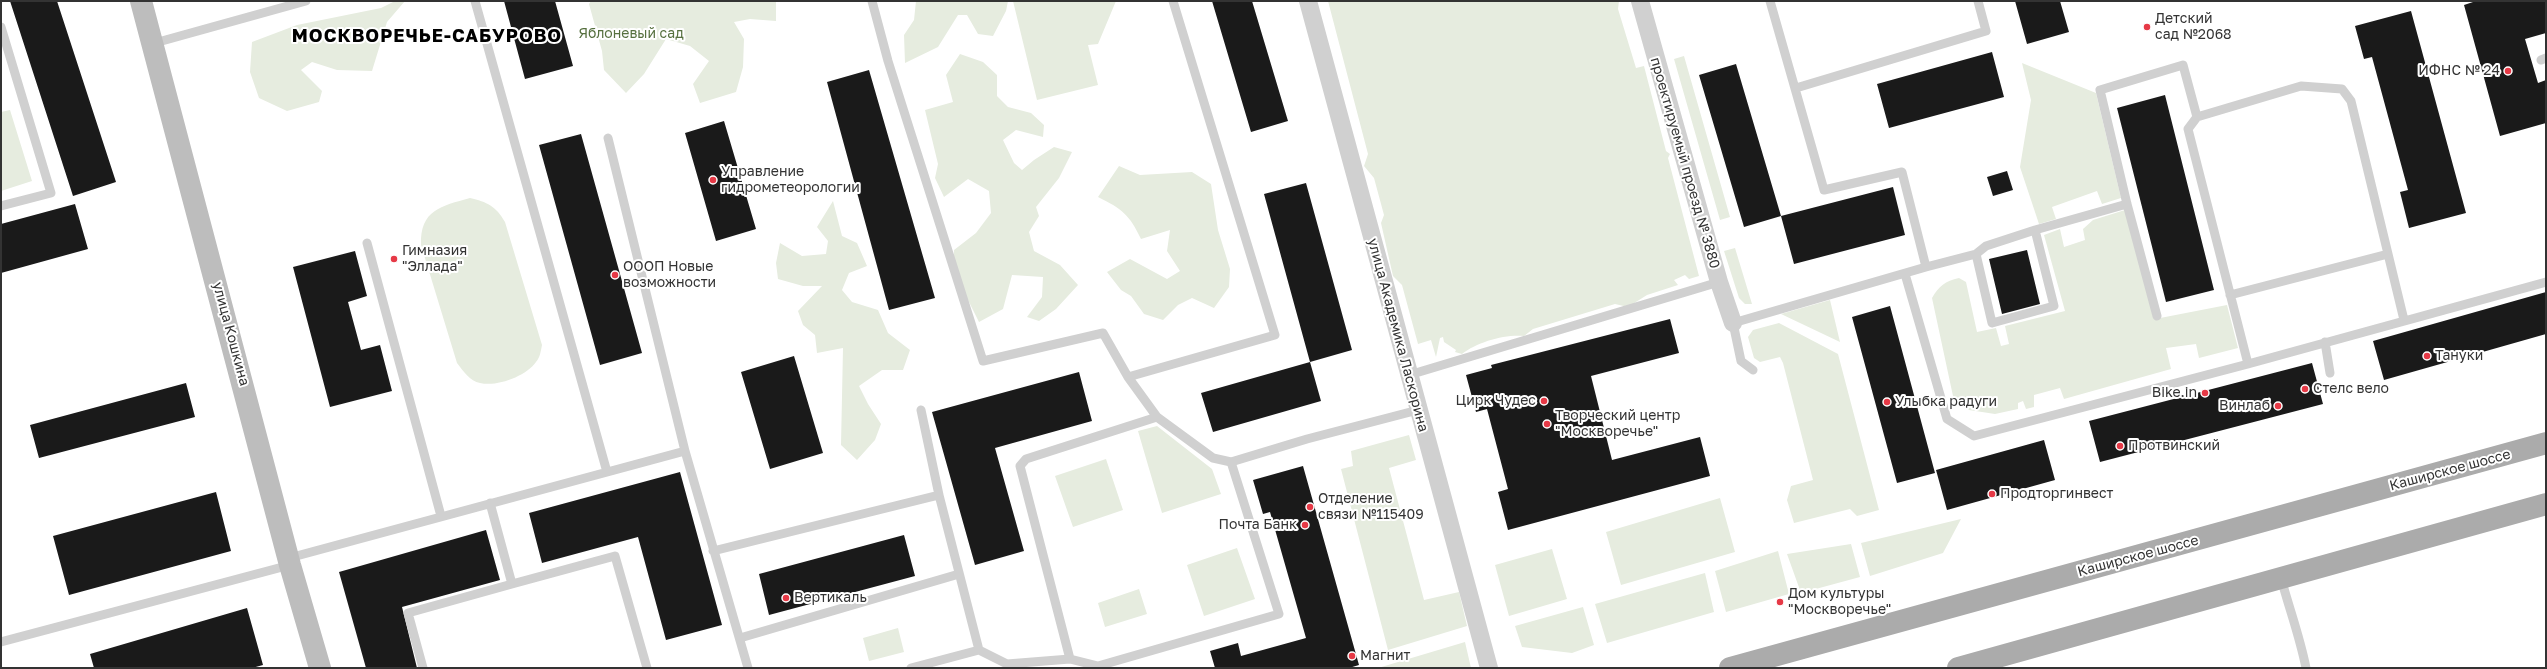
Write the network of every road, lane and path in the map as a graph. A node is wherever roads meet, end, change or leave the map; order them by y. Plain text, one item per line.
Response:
1 (141, 1) edge
2 (306, 1) edge
3 (475, 1) edge
4 (872, 1) edge
5 (1173, 1) edge
6 (1308, 1) edge
7 (1640, 1) edge
8 (1770, 1) edge
9 (1978, 1) edge
10 (1, 27) edge
11 (152, 44) junction
12 (1796, 88) junction
13 (2197, 117) junction
14 (608, 138) dead end
15 (2127, 204) junction
16 (1, 206) edge
17 (2035, 230) junction
18 (367, 244) dead end
19 (1976, 254) junction
20 (2388, 254) junction
21 (1926, 268) junction
22 (1905, 274) junction
23 (1719, 282) junction
24 (2546, 282) edge
25 (2230, 295) junction
26 (2157, 316) dead end
27 (2404, 320) junction
28 (1733, 323) junction
29 (2325, 342) junction
30 (2248, 364) junction
31 (1753, 370) dead end
32 (2330, 373) dead end
33 (1409, 375) junction
34 (1128, 377) junction
35 (921, 410) dead end
36 (1418, 410) junction
37 (1157, 416) junction
38 (2546, 443) edge
39 (685, 452) junction
40 (1231, 462) junction
41 (607, 472) junction
42 (939, 495) junction
43 (490, 503) junction
44 (2546, 504) edge
45 (441, 516) junction
46 (713, 551) junction
47 (289, 561) junction
48 (960, 574) junction
49 (2281, 578) junction
50 (512, 584) junction
51 (740, 638) junction
52 (1, 642) edge
53 (979, 650) junction
54 (1070, 659) junction
55 (320, 668) edge
56 (423, 668) edge
57 (647, 668) edge
58 (748, 668) edge
59 (911, 668) edge
60 (1489, 668) edge
61 (1730, 668) edge
62 (1958, 668) edge
63 (2306, 668) edge

1 - 11 main road, улица Кошкина
2 - 11 lane
3 - 41 lane
4 - 34 lane
5 - 34 lane
6 - 33 street, улица Академика Ласкорина
7 - 23 street, проектируемый проезд № 3880
8 - 12 lane
9 - 12 lane
10 - 16 lane
11 - 47 main road, улица Кошкина
12 - 21 lane
13 - 15 lane
13 - 20 lane
13 - 25 lane
14 - 39 lane
15 - 17 lane
15 - 26 lane
17 - 19 lane
17 - 19 lane
18 - 45 lane
19 - 21 lane
20 - 25 lane
20 - 27 lane
21 - 22 lane
22 - 28 lane
22 - 30 lane
23 - 28 street, проектируемый проезд № 3880
23 - 33 lane
24 - 27 lane
25 - 30 lane
27 - 29 lane
28 - 31 lane
29 - 30 lane
29 - 32 lane
33 - 36 street, улица Академика Ласкорина
34 - 37 lane
35 - 42 lane
36 - 40 lane
36 - 60 street, улица Академика Ласкорина
37 - 40 lane
37 - 54 lane
38 - 61 main road, Каширское шоссе
39 - 41 lane
39 - 46 lane
40 - 54 lane
41 - 43 lane
42 - 46 lane
42 - 48 lane
43 - 45 lane
43 - 50 lane
44 - 49 main road
45 - 47 lane
46 - 51 lane
47 - 52 lane
47 - 55 main road, улица Кошкина
48 - 51 lane
48 - 53 lane
49 - 62 main road
49 - 63 lane
50 - 56 lane
50 - 57 lane
51 - 58 lane
53 - 54 lane
53 - 59 lane

